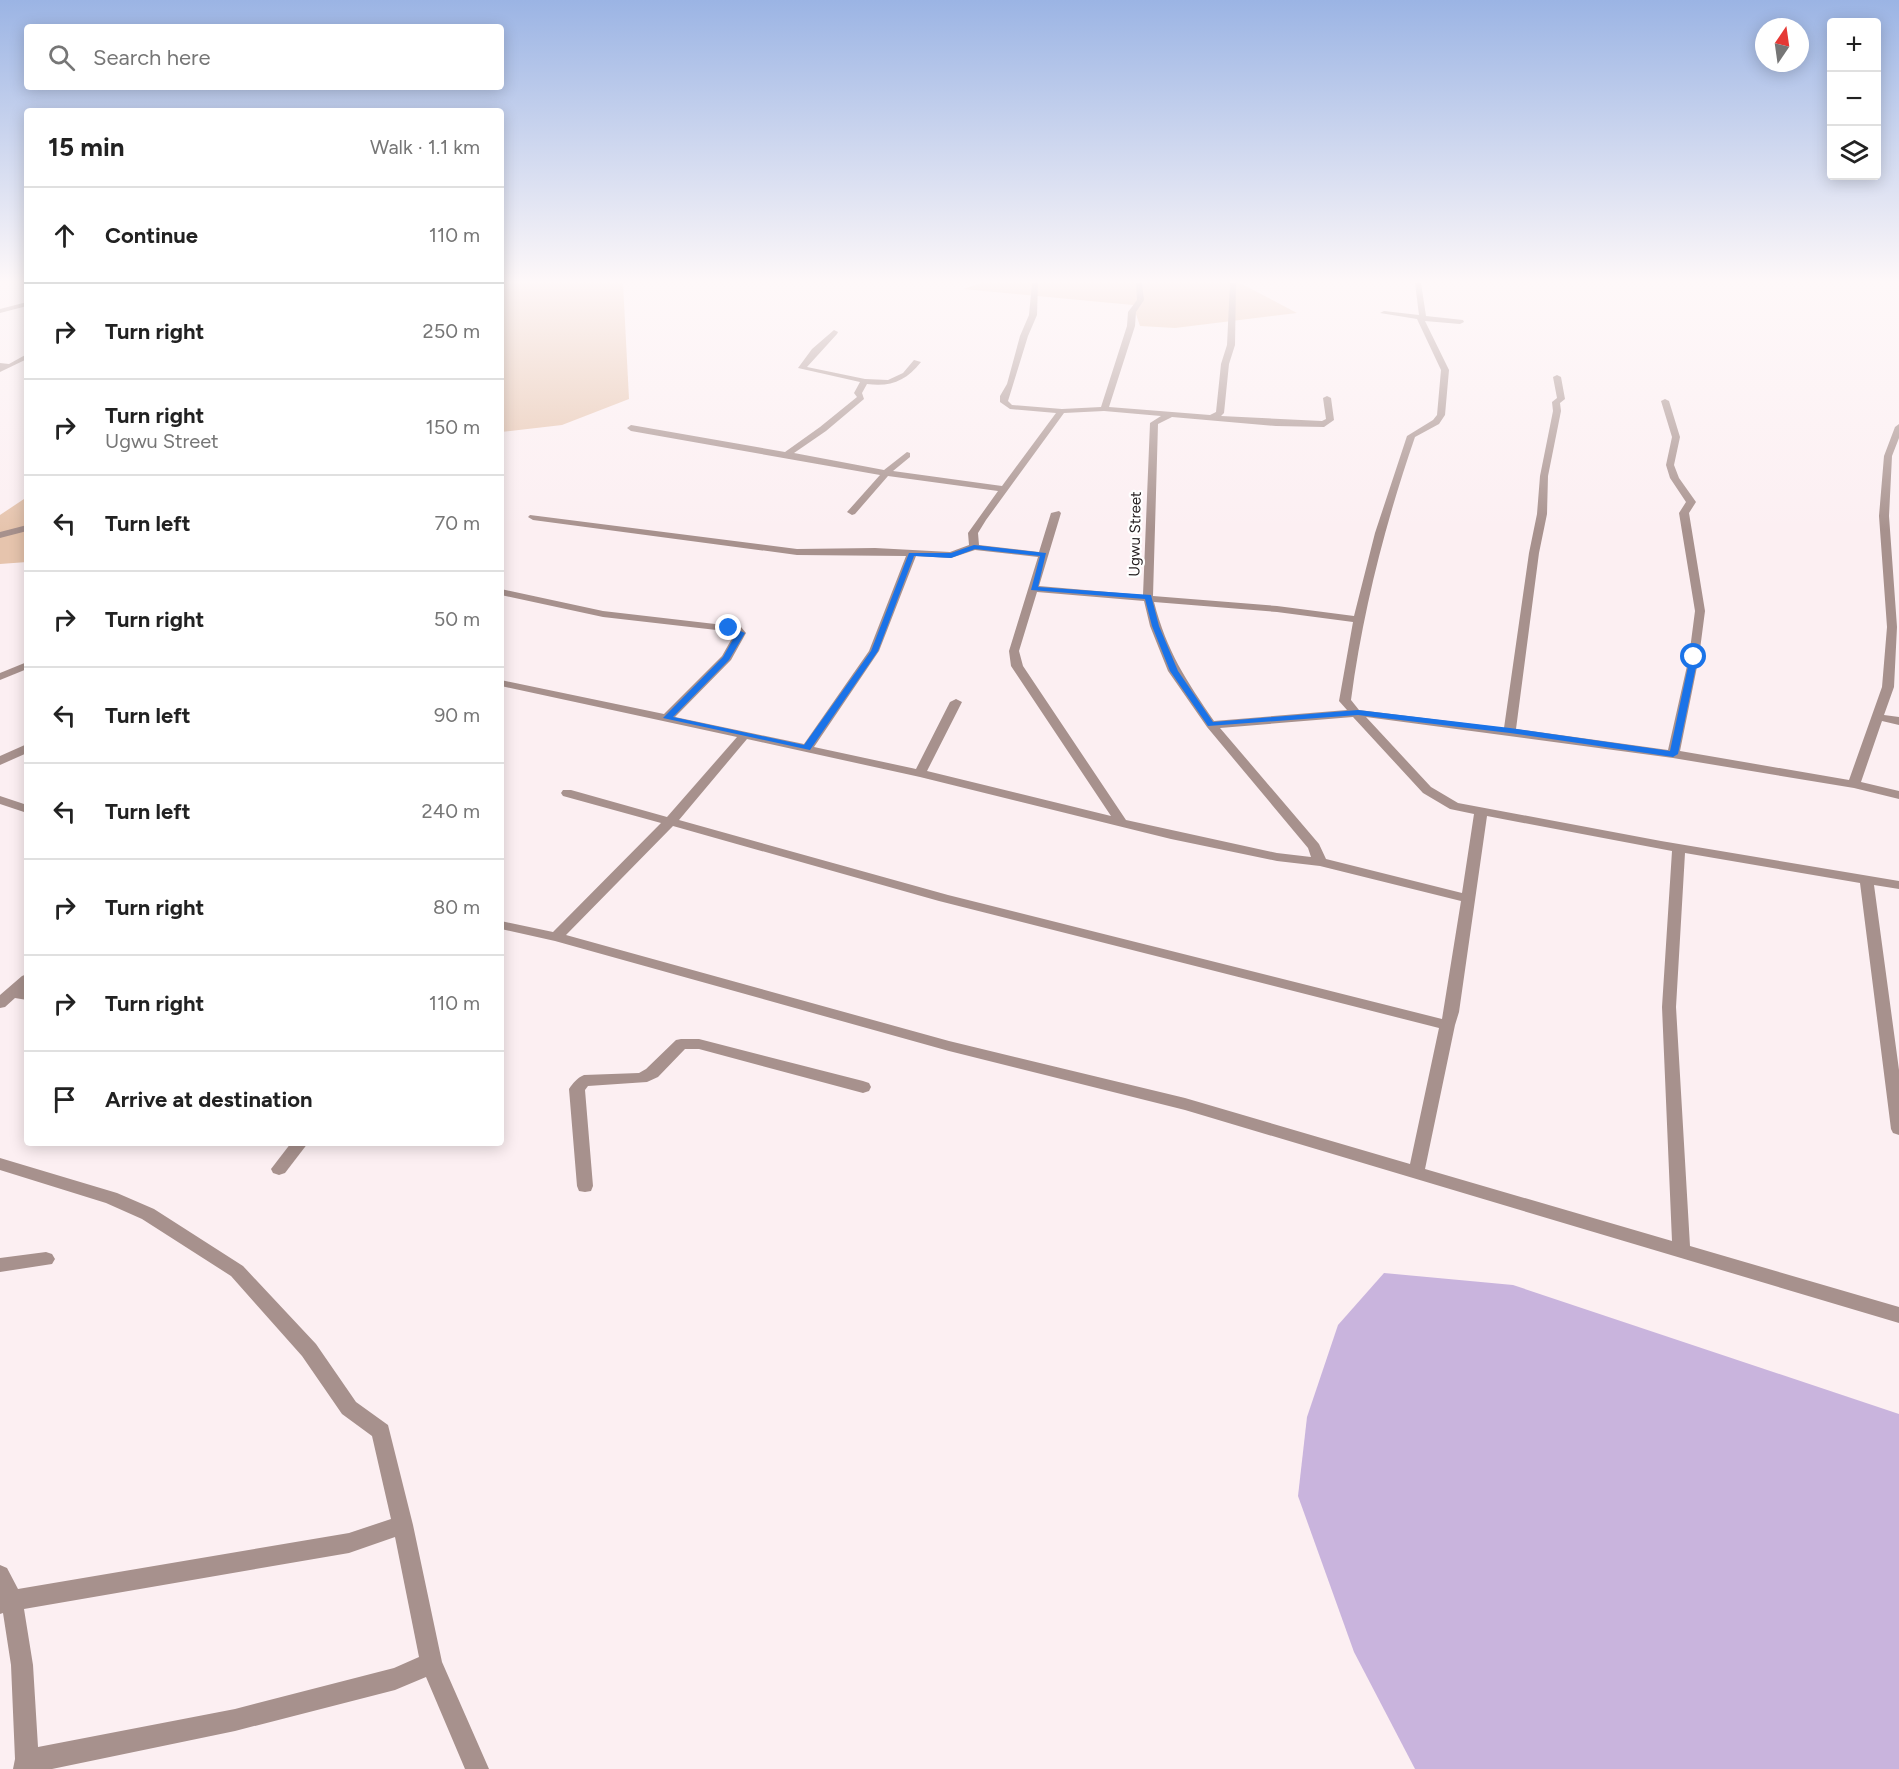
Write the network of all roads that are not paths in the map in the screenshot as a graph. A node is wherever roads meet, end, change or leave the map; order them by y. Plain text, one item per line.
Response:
1 (804, 366) edge
2 (914, 366) edge
3 (1015, 366) edge
4 (1118, 366) edge
5 (1225, 366) edge
6 (1443, 366) edge
7 (1557, 377) dead end
8 (865, 381) junction
9 (1327, 398) dead end
10 (1665, 401) dead end
11 (1104, 409) junction
12 (1062, 411) junction
13 (1170, 415) junction
14 (1212, 418) junction
15 (1899, 427) edge
16 (631, 428) dead end
17 (787, 454) junction
18 (907, 456) dead end
19 (886, 473) junction
20 (1005, 489) junction
21 (852, 512) dead end
22 (1056, 513) dead end
23 (533, 517) dead end
24 (24, 529) edge
25 (0, 535) edge
26 (974, 547) junction
27 (912, 554) junction
28 (1044, 555) junction
29 (1034, 589) junction
30 (504, 593) edge
31 (1148, 597) junction
32 (1359, 620) junction
33 (1895, 645) edge
34 (24, 666) edge
35 (0, 677) edge
36 (504, 684) edge
37 (956, 702) dead end
38 (1358, 713) junction
39 (1878, 717) junction
40 (667, 718) junction
41 (1899, 721) edge
42 (1211, 725) junction
43 (1510, 730) junction
44 (744, 736) junction
45 (807, 748) junction
46 (24, 749) edge
47 (1673, 754) junction
48 (0, 761) edge
49 (920, 773) junction
50 (1854, 784) junction
51 (567, 793) dead end
52 (1899, 795) edge
53 (24, 799) edge
54 (6, 802) edge
55 (24, 808) edge
56 (1481, 812) junction
57 (670, 822) junction
58 (1121, 822) junction
59 (1679, 848) junction
60 (1320, 862) junction
61 (1866, 879) junction
62 (1899, 885) edge
63 (1470, 899) junction
64 (504, 926) edge
65 (556, 938) junction
66 (20, 994) edge
67 (0, 1003) edge
68 (1447, 1025) junction
69 (863, 1087) dead end
70 (1899, 1129) edge
71 (298, 1146) edge
72 (0, 1164) edge
73 (279, 1169) dead end
74 (1416, 1173) junction
75 (585, 1186) dead end
76 (1681, 1249) junction
77 (46, 1259) dead end
78 (0, 1265) edge
79 (1899, 1315) edge
80 (403, 1526) junction
81 (0, 1575) edge
82 (6, 1601) edge
83 (431, 1663) junction
84 (26, 1764) edge
85 (477, 1769) edge

1 - 8 street
2 - 8 street
3 - 12 street
4 - 11 street
5 - 14 street
6 - 32 street
7 - 43 street
8 - 17 street
9 - 14 street
10 - 47 street
11 - 12 street
11 - 13 street
12 - 20 street
13 - 14 street
13 - 31 street, Ugwu Street
15 - 33 street
16 - 17 street
17 - 19 street
18 - 19 street
19 - 20 street
19 - 21 street
20 - 26 street
22 - 28 street
23 - 27 street
24 - 25 street
26 - 27 street
26 - 28 street
27 - 45 street
28 - 29 street
29 - 31 street
29 - 58 street
30 - 40 street
31 - 32 street
31 - 42 street, Ugwu Street
32 - 38 street
33 - 39 street
34 - 35 street
36 - 40 street
37 - 49 street
38 - 42 street
38 - 43 street
38 - 56 street
39 - 41 street
39 - 50 street
40 - 44 street
42 - 60 street, Ugwu Street
43 - 47 street
44 - 45 street
44 - 57 street
45 - 49 street
46 - 48 street
47 - 50 street
49 - 58 street
50 - 52 street
51 - 57 street
53 - 54 street
54 - 55 street
56 - 59 street
56 - 63 street
57 - 65 street
57 - 68 street
58 - 60 street
59 - 61 street
59 - 76 street
60 - 63 street
61 - 62 street
61 - 70 street
63 - 68 street
64 - 65 street
65 - 74 street
66 - 67 street
68 - 74 street
69 - 75 street
71 - 73 street
72 - 80 street
74 - 76 street
76 - 79 street
77 - 78 street
80 - 82 street
80 - 83 street
81 - 82 street
82 - 84 street
83 - 84 street
83 - 85 street

